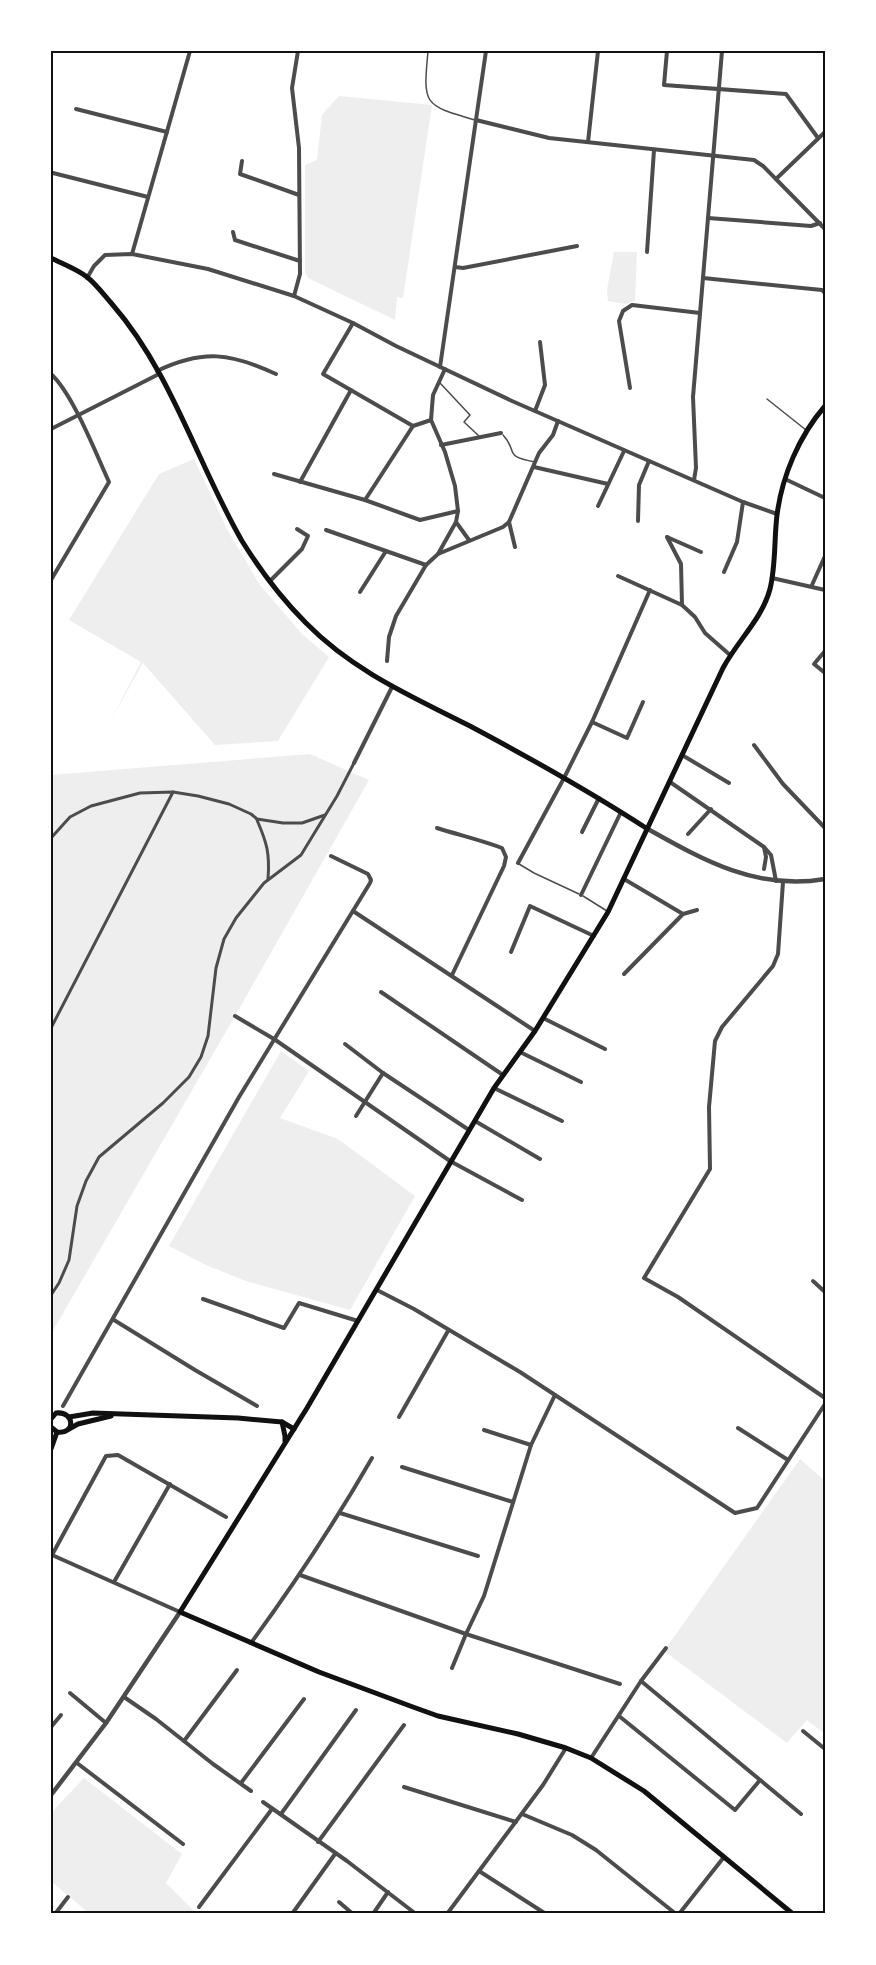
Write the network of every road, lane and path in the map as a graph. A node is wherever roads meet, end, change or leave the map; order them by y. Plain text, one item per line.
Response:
1 (190, 51) edge
2 (298, 51) edge
3 (428, 51) edge
4 (486, 51) edge
5 (598, 51) edge
6 (667, 51) edge
7 (722, 51) edge
8 (719, 89) junction
9 (76, 109) dead end
10 (476, 120) junction
11 (167, 132) junction
12 (825, 132) edge
13 (818, 138) junction
14 (588, 142) junction
15 (654, 150) junction
16 (713, 156) junction
17 (242, 161) dead end
18 (53, 173) dead end
19 (776, 179) junction
20 (299, 195) junction
21 (148, 197) junction
22 (708, 218) junction
23 (823, 226) edge
24 (233, 232) dead end
25 (578, 246) dead end
26 (646, 252) dead end
27 (132, 254) junction
28 (51, 258) edge
29 (300, 261) junction
30 (455, 267) junction
31 (87, 278) junction
32 (703, 278) junction
33 (825, 293) edge
34 (294, 296) junction
35 (700, 313) junction
36 (353, 322) junction
37 (540, 342) dead end
38 (443, 368) junction
39 (158, 373) junction
40 (51, 374) edge
41 (276, 374) dead end
42 (439, 382) junction
43 (630, 388) dead end
44 (351, 390) junction
45 (767, 399) dead end
46 (824, 410) edge
47 (535, 411) junction
48 (78, 416) junction
49 (431, 420) junction
50 (558, 421) junction
51 (413, 426) junction
52 (51, 429) edge
53 (807, 431) junction
54 (501, 433) joint
55 (480, 437) junction
56 (441, 445) junction
57 (624, 451) junction
58 (650, 461) junction
59 (535, 464) junction
60 (274, 474) dead end
61 (785, 479) junction
62 (694, 480) junction
63 (300, 482) junction
64 (608, 484) junction
65 (825, 498) edge
66 (365, 500) junction
67 (743, 502) junction
68 (598, 506) dead end
69 (458, 511) junction
70 (778, 514) junction
71 (638, 520) dead end
72 (456, 522) junction
73 (509, 522) junction
74 (297, 529) dead end
75 (326, 530) dead end
76 (470, 540) junction
77 (515, 547) dead end
78 (386, 551) junction
79 (701, 552) dead end
80 (438, 554) junction
81 (825, 556) edge
82 (426, 565) junction
83 (724, 572) dead end
84 (618, 576) dead end
85 (771, 577) junction
86 (51, 580) edge
87 (270, 581) junction
88 (812, 586) junction
89 (650, 590) junction
90 (825, 590) edge
91 (360, 592) dead end
92 (682, 605) junction
93 (825, 651) edge
94 (730, 655) junction
95 (387, 661) dead end
96 (825, 673) edge
97 (392, 687) junction
98 (643, 702) dead end
99 (591, 722) junction
100 (754, 745) dead end
101 (682, 755) junction
102 (354, 763) joint
103 (564, 778) junction
104 (670, 782) junction
105 (729, 783) dead end
106 (173, 792) junction
107 (599, 798) junction
108 (711, 809) junction
109 (621, 812) junction
110 (325, 814) junction
111 (257, 819) junction
112 (437, 828) dead end
113 (646, 828) junction
114 (825, 828) edge
115 (582, 832) dead end
116 (688, 834) dead end
117 (51, 838) edge
118 (764, 847) junction
119 (331, 856) dead end
120 (518, 863) joint
121 (764, 869) dead end
122 (268, 879) junction
123 (623, 879) junction
124 (825, 879) edge
125 (776, 881) junction
126 (783, 882) junction
127 (582, 895) junction
128 (697, 910) dead end
129 (353, 911) junction
130 (608, 912) junction
131 (683, 914) junction
132 (594, 936) junction
133 (511, 952) dead end
134 (624, 974) dead end
135 (452, 975) junction
136 (381, 992) dead end
137 (235, 1016) dead end
138 (542, 1018) junction
139 (51, 1028) edge
140 (535, 1030) junction
141 (274, 1039) junction
142 (345, 1044) dead end
143 (604, 1049) dead end
144 (520, 1051) junction
145 (383, 1073) junction
146 (502, 1075) junction
147 (581, 1082) dead end
148 (494, 1088) junction
149 (366, 1102) junction
150 (356, 1116) dead end
151 (562, 1120) dead end
152 (475, 1121) junction
153 (470, 1131) junction
154 (540, 1159) dead end
155 (450, 1161) junction
156 (522, 1200) dead end
157 (813, 1281) dead end
158 (378, 1290) junction
159 (825, 1292) edge
160 (51, 1295) edge
161 (203, 1299) dead end
162 (114, 1320) junction
163 (358, 1321) junction
164 (448, 1331) junction
165 (555, 1395) junction
166 (825, 1398) edge
167 (825, 1404) edge
168 (63, 1406) junction
169 (257, 1406) dead end
170 (58, 1413) junction
171 (116, 1414) junction
172 (67, 1415) junction
173 (399, 1417) dead end
174 (51, 1418) edge
175 (282, 1422) junction
176 (51, 1427) edge
177 (738, 1428) dead end
178 (69, 1429) junction
179 (294, 1429) junction
180 (484, 1430) dead end
181 (57, 1432) junction
182 (531, 1445) junction
183 (284, 1446) junction
184 (51, 1449) edge
185 (372, 1458) dead end
186 (788, 1460) junction
187 (402, 1467) dead end
188 (170, 1484) junction
189 (513, 1502) junction
190 (340, 1513) junction
191 (226, 1517) dead end
192 (51, 1555) edge
193 (478, 1556) dead end
194 (300, 1575) junction
195 (114, 1582) junction
196 (180, 1612) junction
197 (466, 1634) junction
198 (251, 1644) junction
199 (666, 1648) dead end
200 (453, 1668) dead end
201 (237, 1670) dead end
202 (641, 1682) junction
203 (620, 1684) dead end
204 (70, 1693) dead end
205 (124, 1697) junction
206 (304, 1699) dead end
207 (356, 1710) dead end
208 (61, 1715) dead end
209 (619, 1716) junction
210 (106, 1723) junction
211 (404, 1725) dead end
212 (51, 1727) edge
213 (803, 1731) dead end
214 (184, 1741) junction
215 (566, 1748) junction
216 (825, 1749) edge
217 (591, 1758) junction
218 (76, 1763) junction
219 (760, 1780) junction
220 (241, 1783) junction
221 (404, 1787) dead end
222 (251, 1791) dead end
223 (51, 1795) edge
224 (263, 1802) dead end
225 (272, 1809) junction
226 (281, 1814) junction
227 (522, 1814) junction
228 (801, 1814) dead end
229 (516, 1822) junction
230 (318, 1842) junction
231 (183, 1844) dead end
232 (335, 1854) junction
233 (724, 1856) junction
234 (478, 1871) junction
235 (388, 1892) junction
236 (68, 1897) dead end
237 (339, 1902) dead end
238 (199, 1907) dead end
239 (55, 1914) edge
240 (292, 1914) edge
241 (353, 1914) edge
242 (373, 1914) edge
243 (416, 1914) edge
244 (447, 1914) edge
245 (546, 1914) edge
246 (677, 1914) edge
247 (793, 1914) edge

1 - 11 street
2 - 20 street
3 - 10 lane
4 - 10 street
5 - 14 street
6 - 8 street
7 - 8 street
8 - 13 street
8 - 16 street
9 - 11 street
10 - 14 street
10 - 30 street
11 - 21 street
12 - 13 street
13 - 19 street
14 - 15 street
15 - 16 street
15 - 26 street
16 - 19 street
16 - 22 street
17 - 20 street
18 - 21 street
19 - 23 street
20 - 29 street
21 - 27 street
22 - 23 street
22 - 32 street
24 - 29 street
25 - 30 street
27 - 31 street
27 - 34 street
28 - 31 main road
29 - 34 street
30 - 38 street
31 - 39 main road
32 - 33 street
32 - 35 street
34 - 36 street
35 - 43 street
35 - 62 street
36 - 38 street
36 - 44 street
37 - 47 street
38 - 42 street
38 - 47 street
39 - 41 street
39 - 48 street
39 - 87 main road
40 - 48 street
42 - 49 street
42 - 55 lane
44 - 51 street
44 - 63 street
45 - 53 lane
46 - 53 main road
47 - 50 street
48 - 52 street
48 - 86 street
49 - 51 street
49 - 56 street
50 - 57 street
50 - 59 street
51 - 66 street
53 - 61 main road
54 - 55 street
54 - 59 lane
55 - 56 street
56 - 69 street
57 - 58 street
57 - 64 street
58 - 62 street
58 - 71 street
59 - 64 street
59 - 73 street
60 - 63 street
61 - 65 street
61 - 70 main road
62 - 67 street
63 - 66 street
64 - 68 street
66 - 69 street
67 - 70 street
67 - 83 street
69 - 72 street
70 - 85 main road
72 - 76 street
72 - 80 street
73 - 76 street
73 - 77 street
74 - 87 street
75 - 78 street
76 - 80 street
78 - 82 street
78 - 91 street
79 - 92 street
80 - 82 street
81 - 88 street
82 - 95 street
84 - 89 street
85 - 88 street
85 - 94 main road
87 - 97 main road
88 - 90 street
89 - 92 street
89 - 99 street
92 - 94 street
93 - 96 street
94 - 101 main road
97 - 102 street
97 - 103 main road
98 - 99 street
99 - 103 street
100 - 114 street
101 - 104 main road
101 - 105 street
102 - 110 street
103 - 107 main road
103 - 120 street
104 - 108 street
104 - 113 main road
106 - 111 street
106 - 117 street
106 - 139 street
107 - 109 main road
107 - 115 street
108 - 116 street
108 - 118 street
109 - 113 main road
109 - 127 street
110 - 111 street
110 - 122 street
111 - 122 street
112 - 135 street
113 - 123 main road
113 - 125 street
118 - 121 street
118 - 125 street
119 - 129 street
120 - 127 lane
122 - 160 street
123 - 130 main road
123 - 131 street
124 - 126 street
125 - 126 street
126 - 166 street
127 - 130 lane
128 - 131 street
129 - 135 street
129 - 141 street
130 - 132 main road
131 - 134 street
132 - 133 street
132 - 138 main road
135 - 140 street
136 - 146 street
137 - 141 street
138 - 140 main road
138 - 143 street
140 - 144 main road
141 - 149 street
141 - 162 street
142 - 145 street
144 - 146 main road
144 - 147 street
145 - 149 street
145 - 153 street
146 - 148 main road
148 - 151 street
148 - 152 main road
149 - 150 street
149 - 155 street
152 - 153 main road
152 - 154 street
153 - 155 main road
155 - 156 street
155 - 158 main road
157 - 159 street
158 - 163 main road
158 - 164 street
161 - 163 street
162 - 168 street
162 - 169 street
163 - 179 main road
164 - 165 street
164 - 173 street
165 - 182 street
165 - 186 street
167 - 186 street
168 - 170 street
168 - 172 street
170 - 172 main road
170 - 174 main road
171 - 172 main road
171 - 175 main road
171 - 178 main road
172 - 178 main road
175 - 179 main road
175 - 183 main road
176 - 181 main road
177 - 186 street
178 - 181 main road
179 - 183 main road
180 - 182 street
181 - 184 main road
182 - 189 street
183 - 196 main road
185 - 190 street
187 - 189 street
188 - 191 street
188 - 192 street
188 - 195 street
189 - 197 street
190 - 193 street
190 - 194 street
192 - 195 street
194 - 197 street
194 - 198 street
195 - 196 street
196 - 198 main road
196 - 205 street
197 - 200 street
197 - 203 street
198 - 215 main road
199 - 202 street
201 - 214 street
202 - 209 street
202 - 219 street
204 - 210 street
205 - 210 street
205 - 214 street
206 - 220 street
207 - 226 street
208 - 212 street
209 - 217 street
209 - 219 street
210 - 218 street
211 - 230 street
213 - 216 street
214 - 220 street
215 - 217 main road
215 - 227 street
217 - 233 main road
218 - 223 street
218 - 231 street
219 - 228 street
220 - 222 street
221 - 229 street
224 - 225 street
225 - 226 street
225 - 238 street
226 - 230 street
227 - 229 street
227 - 246 street
229 - 234 street
230 - 232 street
232 - 235 street
232 - 240 street
233 - 246 street
233 - 247 main road
234 - 244 street
234 - 245 street
235 - 242 street
235 - 243 street
236 - 239 street
237 - 241 street

